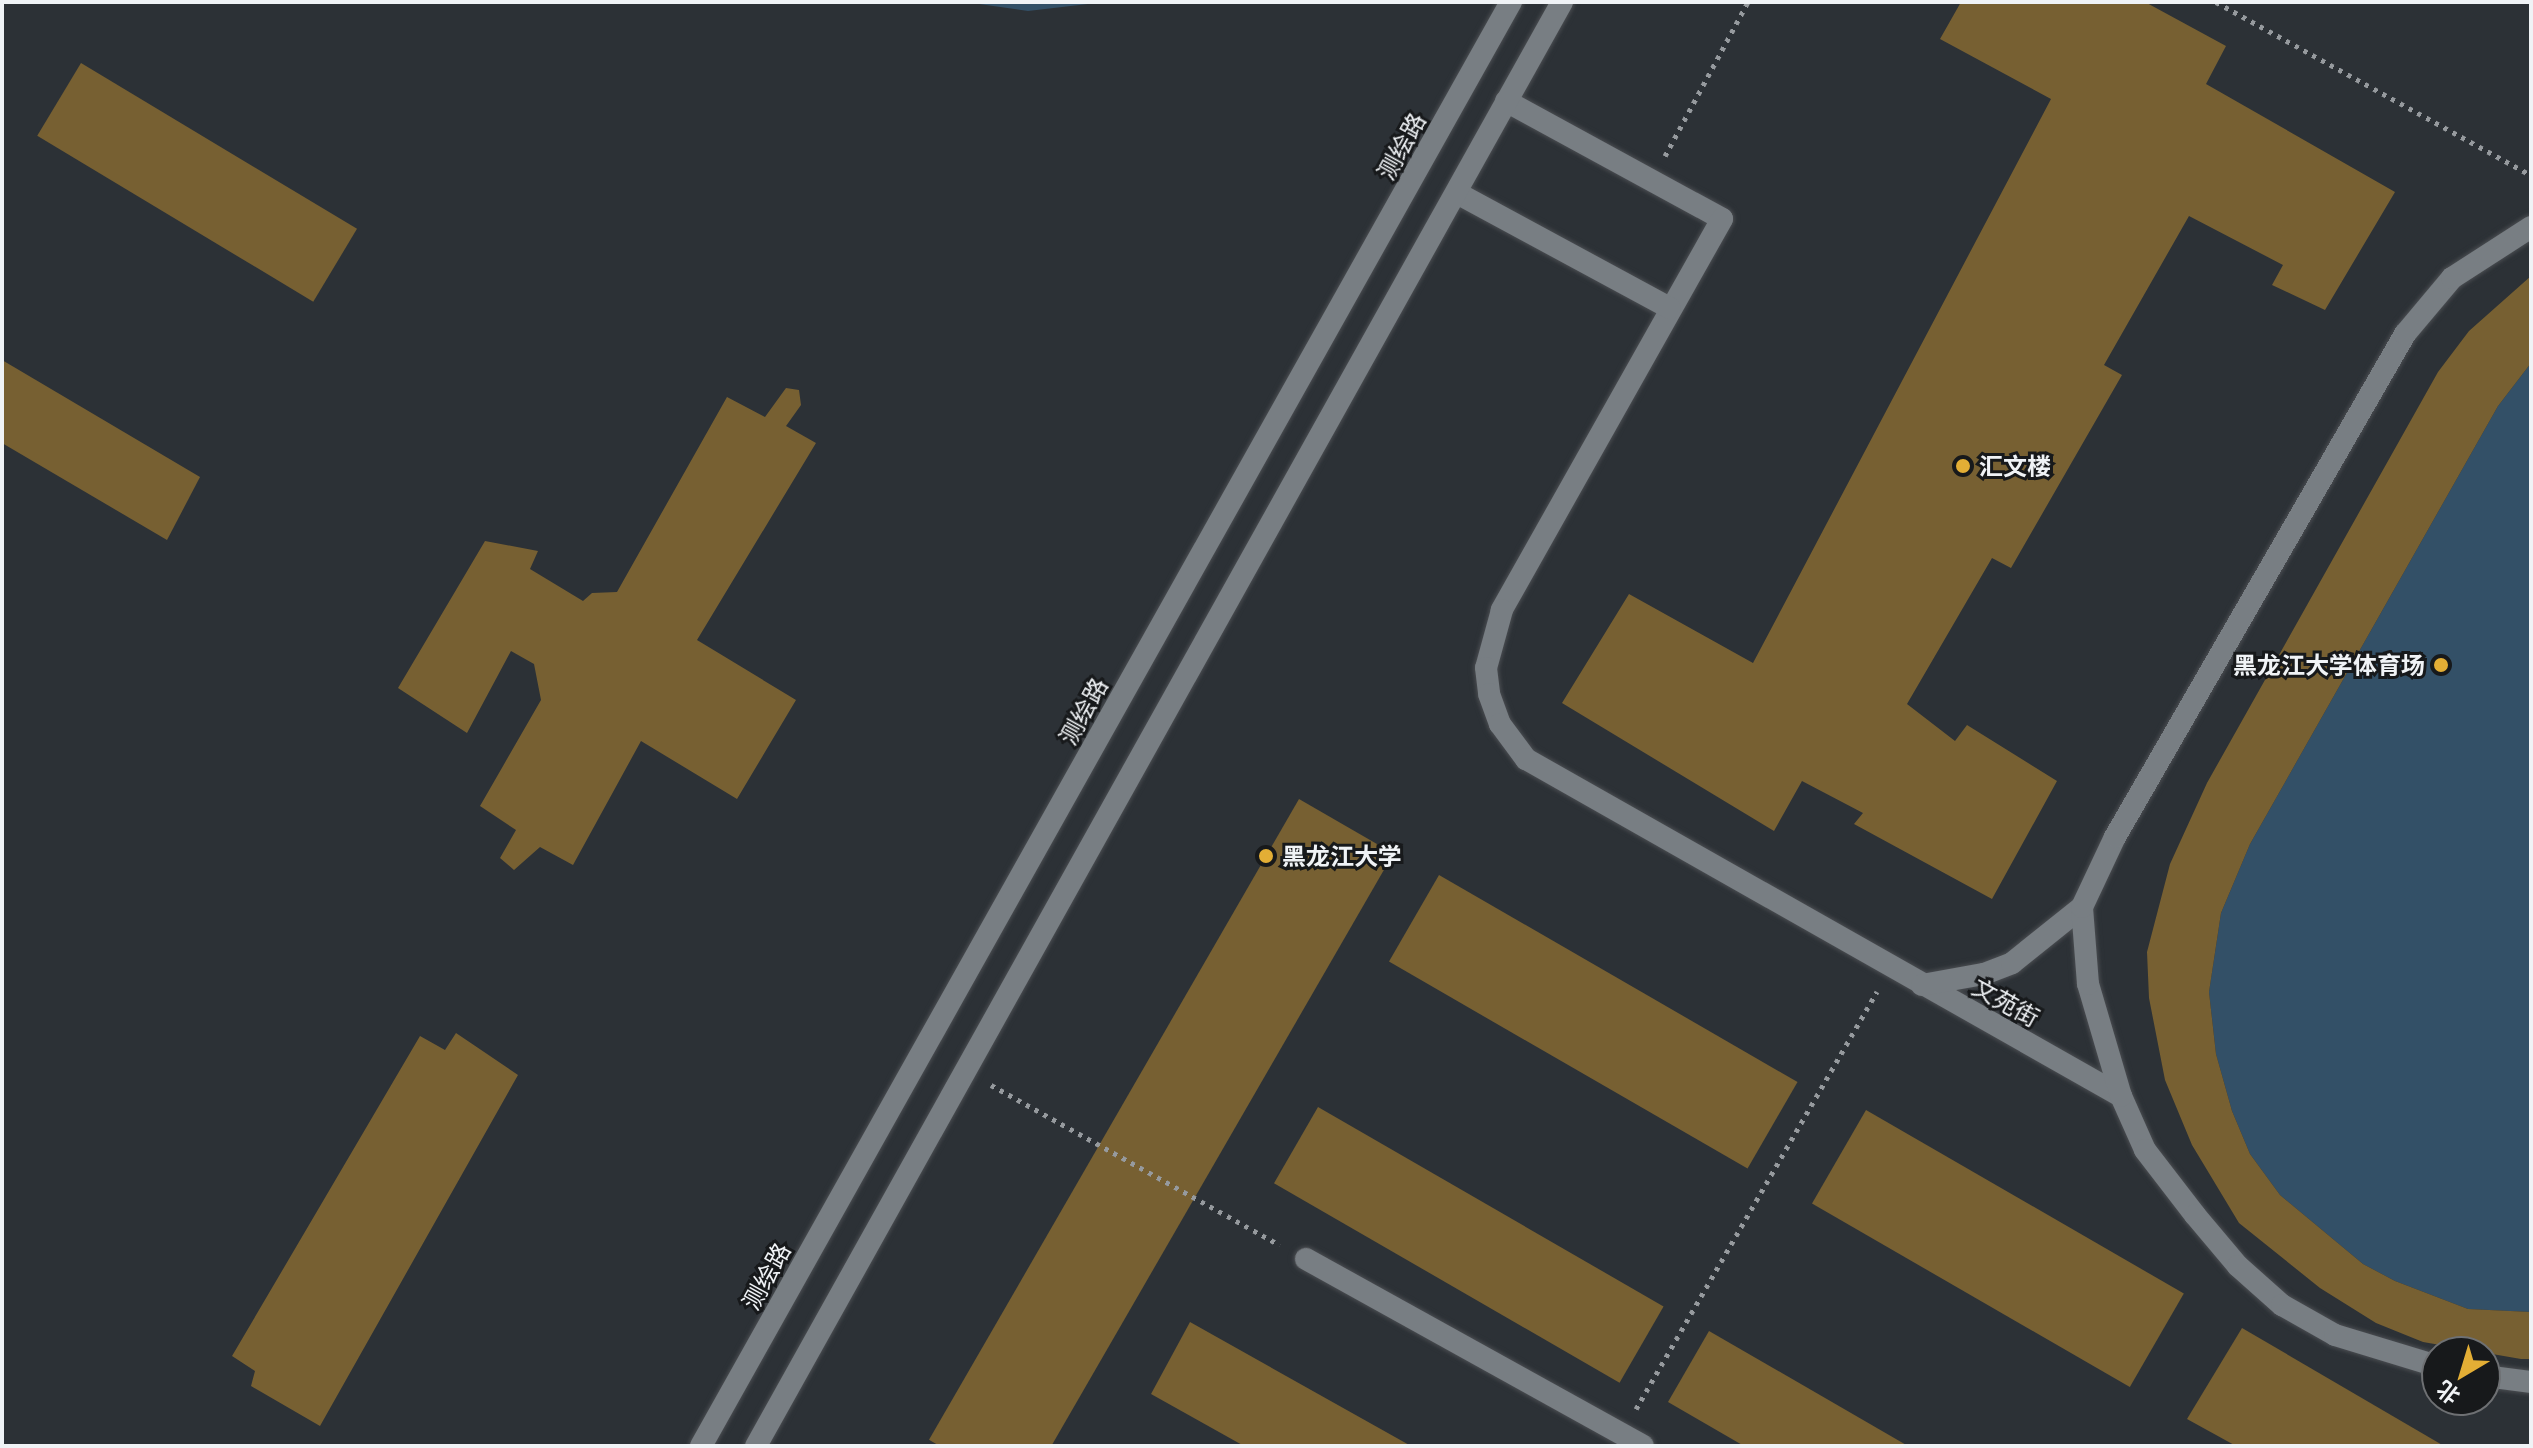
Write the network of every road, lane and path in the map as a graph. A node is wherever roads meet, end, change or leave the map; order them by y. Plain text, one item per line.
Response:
1 (1511, 2) edge
2 (1562, 2) edge
3 (1748, 2) edge
4 (2216, 2) edge
5 (1506, 101) junction
6 (2531, 175) edge
7 (1651, 180) junction
8 (1457, 193) junction
9 (2531, 227) edge
10 (1670, 308) junction
11 (2082, 907) junction
12 (1891, 967) junction
13 (1922, 985) junction
14 (967, 1071) junction
15 (2121, 1096) junction
16 (1306, 1259) joint
17 (2421, 1361) edge
18 (2501, 1378) edge
19 (2531, 1382) edge
20 (1621, 1434) junction
21 (701, 1446) edge
22 (756, 1446) edge
23 (1643, 1446) edge

1 - 21 street, 测绘路
2 - 5 street
3 - 7 path
4 - 6 path
5 - 7 street
5 - 8 street
7 - 10 street
8 - 10 street
8 - 14 street
9 - 11 street
10 - 12 street, 文苑街
11 - 13 street
11 - 15 street
12 - 13 street, 文苑街
12 - 20 path
13 - 15 street, 文苑街
14 - 16 path
14 - 22 street
15 - 17 street
16 - 20 street
18 - 19 street
20 - 23 street

